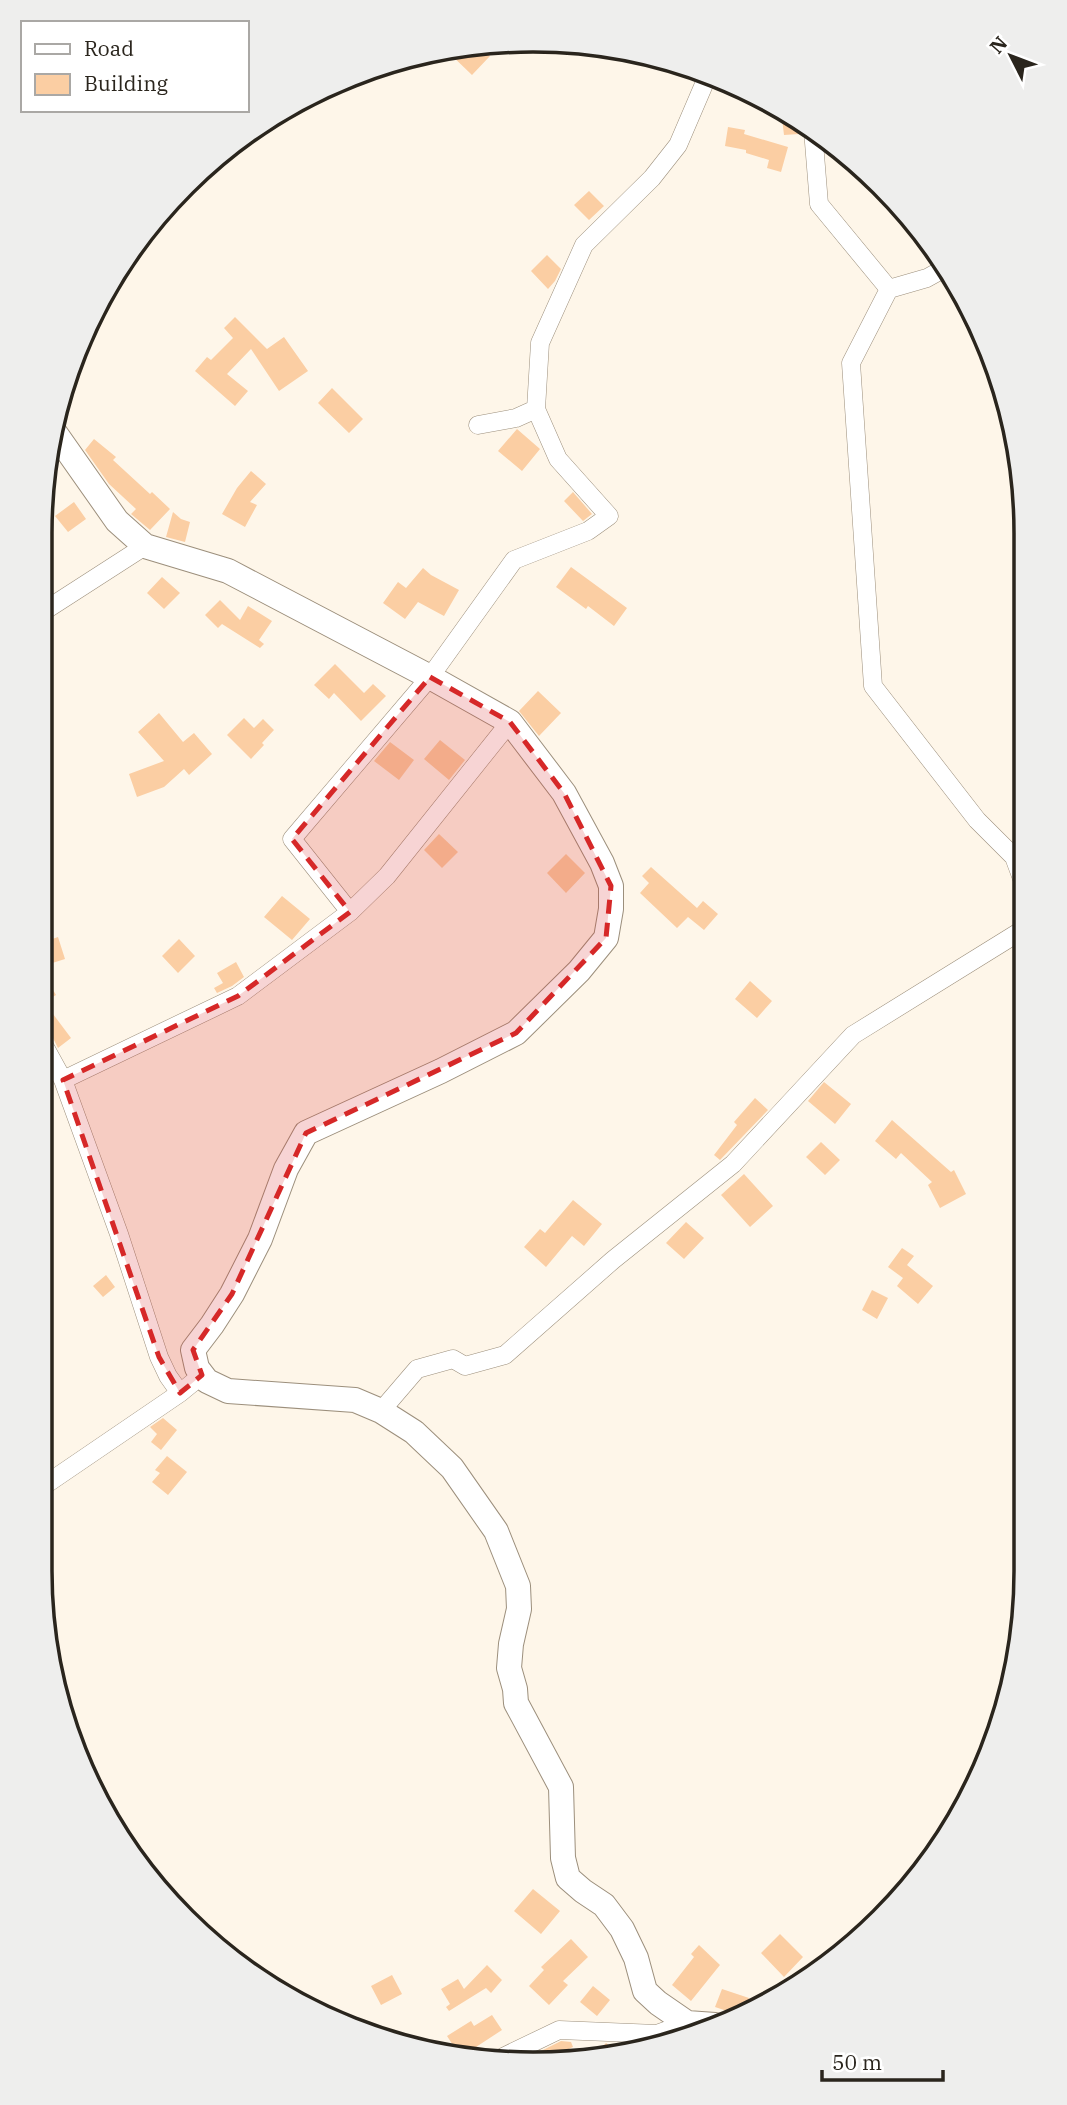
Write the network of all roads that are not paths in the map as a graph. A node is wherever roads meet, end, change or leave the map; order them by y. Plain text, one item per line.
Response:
1 (704, 84) edge
2 (814, 143) edge
3 (937, 272) edge
4 (889, 289) junction
5 (536, 409) junction
6 (478, 425) dead end
7 (62, 442) edge
8 (145, 546) junction
9 (52, 606) edge
10 (430, 677) junction
11 (510, 722) junction
12 (1014, 857) edge
13 (350, 912) junction
14 (1014, 935) edge
15 (52, 1060) edge
16 (63, 1080) junction
17 (202, 1375) junction
18 (180, 1392) junction
19 (381, 1411) junction
20 (52, 1480) edge
21 (687, 2023) junction
22 (697, 2024) edge
23 (515, 2051) edge

1 - 5 street
2 - 4 street
3 - 4 street
4 - 12 street
5 - 6 street
5 - 10 street
7 - 8 main road
8 - 9 street
8 - 10 main road
10 - 11 main road
10 - 13 street
11 - 13 street
11 - 17 main road
13 - 16 street
14 - 19 street
15 - 16 street
16 - 18 street
17 - 18 street
17 - 19 main road
18 - 20 street
19 - 21 main road
21 - 22 main road
21 - 23 street

